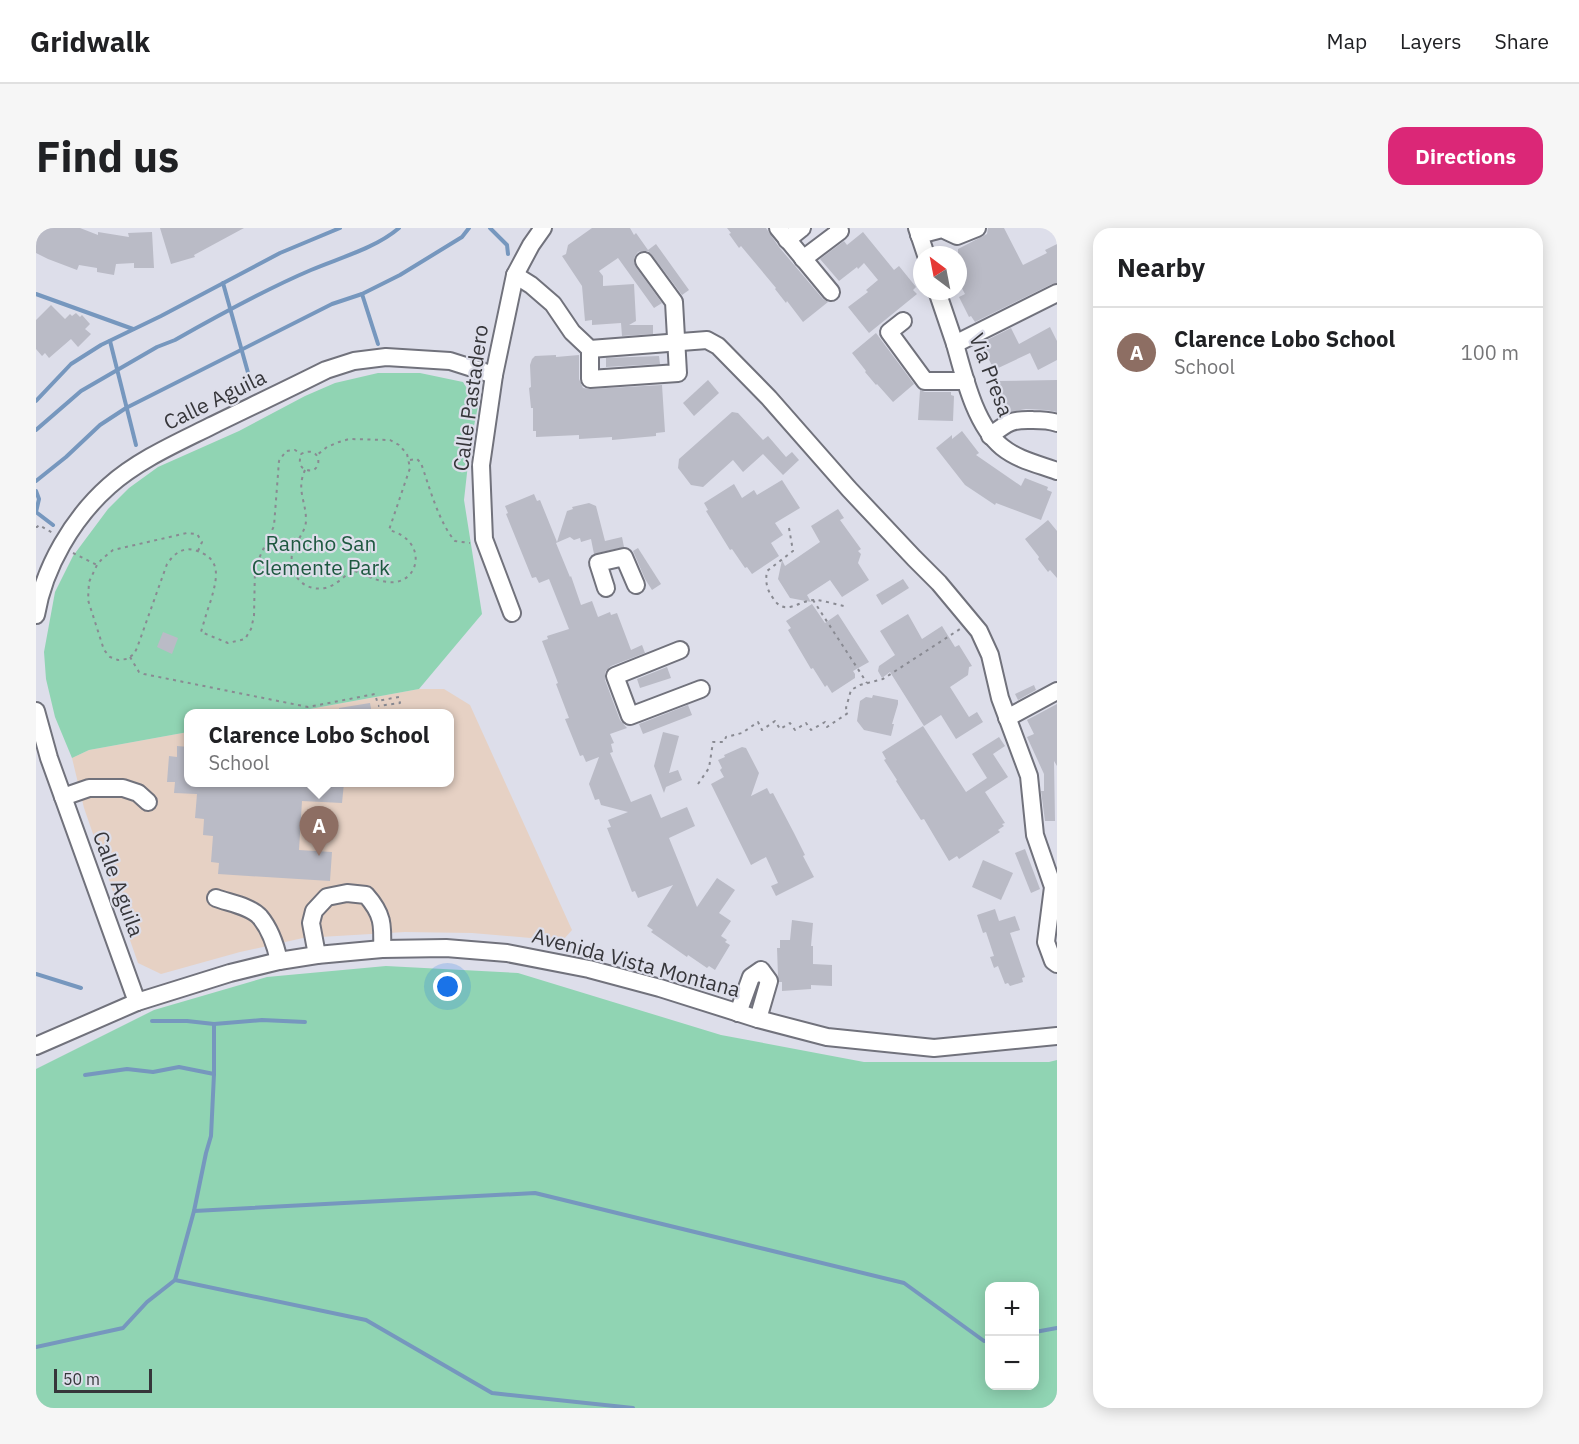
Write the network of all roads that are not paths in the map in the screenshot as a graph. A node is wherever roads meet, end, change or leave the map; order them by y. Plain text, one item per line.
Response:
1 (543, 228) edge
2 (802, 228) edge
3 (838, 228) edge
4 (942, 228) edge
5 (977, 228) edge
6 (918, 232) edge
7 (783, 234) edge
8 (803, 260) junction
9 (644, 261) dead end
10 (515, 275) junction
11 (831, 292) dead end
12 (1057, 293) edge
13 (940, 300) edge
14 (903, 321) dead end
15 (676, 343) junction
16 (955, 344) junction
17 (590, 349) junction
18 (494, 375) junction
19 (966, 381) junction
20 (1057, 423) edge
21 (990, 436) junction
22 (1056, 469) edge
23 (636, 585) dead end
24 (606, 588) dead end
25 (512, 613) dead end
26 (36, 615) edge
27 (680, 650) dead end
28 (700, 689) dead end
29 (1057, 691) edge
30 (36, 711) edge
31 (1007, 718) junction
32 (63, 797) junction
33 (147, 802) dead end
34 (216, 898) dead end
35 (382, 949) junction
36 (316, 955) junction
37 (279, 961) junction
38 (1057, 964) edge
39 (137, 1002) junction
40 (738, 1012) junction
41 (758, 1019) junction
42 (1057, 1036) edge
43 (36, 1046) edge

1 - 10 street, Calle Pastadero
2 - 7 street
3 - 8 street
4 - 5 street
4 - 6 street
7 - 8 street
8 - 11 street
9 - 15 street
10 - 17 street
10 - 18 street, Calle Pastadero
12 - 16 street
13 - 16 street, Via Presa
14 - 19 street
15 - 17 street
15 - 17 street
15 - 31 street
16 - 19 street, Via Presa
18 - 25 street, Calle Pastadero
18 - 26 street, Calle Aguila
19 - 21 street, Via Presa
20 - 21 street
21 - 22 street, Via Presa
23 - 24 street
27 - 28 street
29 - 31 street
30 - 32 street, Calle Aguila
31 - 38 street
32 - 33 street
32 - 39 street, Calle Aguila
34 - 37 street
35 - 36 street, Avenida Vista Montana
35 - 36 street
35 - 40 street, Avenida Vista Montana
36 - 37 street, Avenida Vista Montana
37 - 39 street, Avenida Vista Montana
39 - 43 street, Avenida Vista Montana
40 - 41 street, Avenida Vista Montana
40 - 41 street
41 - 42 street, Avenida Vista Montana

